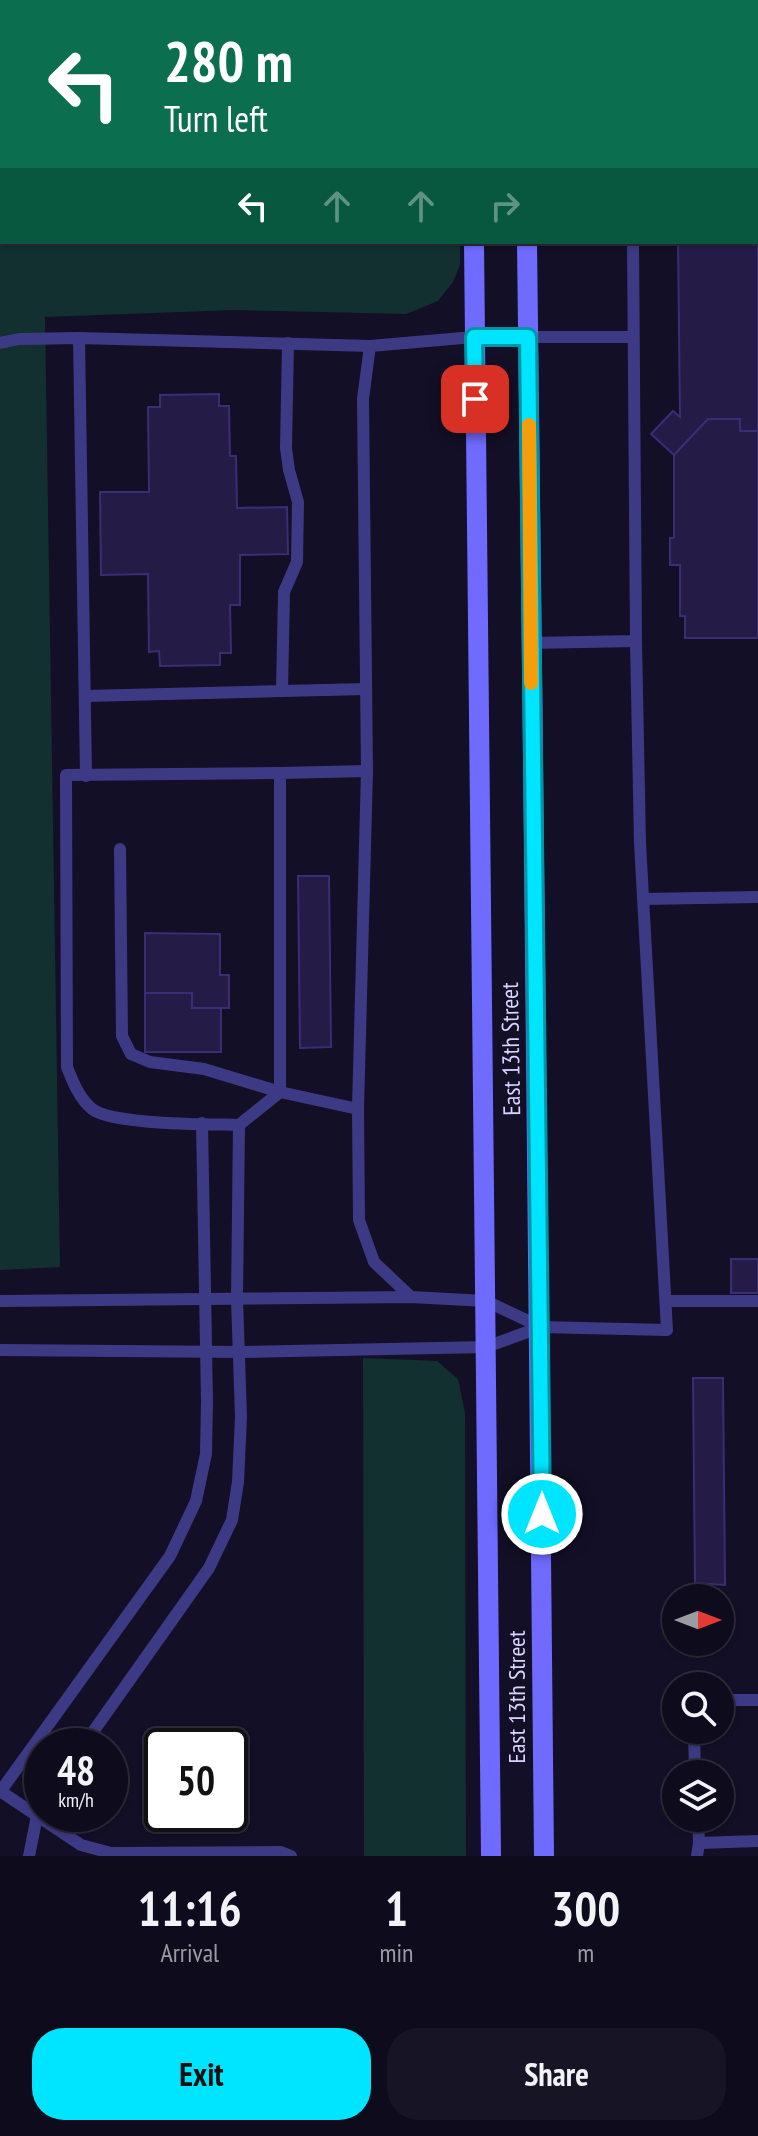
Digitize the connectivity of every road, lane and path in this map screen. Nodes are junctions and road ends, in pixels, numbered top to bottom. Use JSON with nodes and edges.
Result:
{"nodes":[{"id":1,"x":474,"y":244,"type":"edge"},
{"id":2,"x":527,"y":244,"type":"edge"},
{"id":3,"x":633,"y":244,"type":"edge"},
{"id":4,"x":474,"y":337,"type":"junction"},
{"id":5,"x":528,"y":337,"type":"junction"},
{"id":6,"x":633,"y":337,"type":"junction"},
{"id":7,"x":79,"y":338,"type":"junction"},
{"id":8,"x":0,"y":343,"type":"edge"},
{"id":9,"x":288,"y":343,"type":"junction"},
{"id":10,"x":370,"y":346,"type":"junction"},
{"id":11,"x":636,"y":641,"type":"junction"},
{"id":12,"x":530,"y":643,"type":"junction"},
{"id":13,"x":366,"y":689,"type":"junction"},
{"id":14,"x":282,"y":691,"type":"junction"},
{"id":15,"x":85,"y":696,"type":"junction"},
{"id":16,"x":367,"y":771,"type":"junction"},
{"id":17,"x":280,"y":773,"type":"junction"},
{"id":18,"x":86,"y":776,"type":"junction"},
{"id":19,"x":120,"y":849,"type":"dead end"},
{"id":20,"x":758,"y":897,"type":"edge"},
{"id":21,"x":643,"y":899,"type":"junction"},
{"id":22,"x":280,"y":1092,"type":"junction"},
{"id":23,"x":358,"y":1109,"type":"junction"},
{"id":24,"x":202,"y":1123,"type":"junction"},
{"id":25,"x":239,"y":1125,"type":"junction"},
{"id":26,"x":411,"y":1297,"type":"junction"},
{"id":27,"x":205,"y":1299,"type":"junction"},
{"id":28,"x":237,"y":1299,"type":"junction"},
{"id":29,"x":0,"y":1301,"type":"edge"},
{"id":30,"x":486,"y":1301,"type":"junction"},
{"id":31,"x":666,"y":1301,"type":"junction"},
{"id":32,"x":758,"y":1301,"type":"edge"},
{"id":33,"x":541,"y":1327,"type":"junction"},
{"id":34,"x":486,"y":1347,"type":"junction"},
{"id":35,"x":0,"y":1350,"type":"edge"},
{"id":36,"x":206,"y":1351,"type":"junction"},
{"id":37,"x":239,"y":1352,"type":"junction"},
{"id":38,"x":734,"y":1700,"type":"edge"},
{"id":39,"x":758,"y":1700,"type":"edge"},
{"id":40,"x":96,"y":1728,"type":"edge"},
{"id":41,"x":0,"y":1791,"type":"edge"},
{"id":42,"x":24,"y":1804,"type":"edge"},
{"id":43,"x":35,"y":1832,"type":"edge"},
{"id":44,"x":65,"y":1832,"type":"edge"},
{"id":45,"x":758,"y":1841,"type":"edge"},
{"id":46,"x":698,"y":1849,"type":"edge"},
{"id":47,"x":29,"y":1856,"type":"edge"},
{"id":48,"x":291,"y":1856,"type":"edge"},
{"id":49,"x":491,"y":1856,"type":"edge"},
{"id":50,"x":544,"y":1856,"type":"edge"}],
"edges":[{"from":1,"to":4,"type":"main road","name":"East 13th Street"},
{"from":2,"to":5,"type":"main road","name":"East 13th Street"},
{"from":3,"to":6,"type":"lane"},
{"from":4,"to":5,"type":"lane"},
{"from":4,"to":10,"type":"lane"},
{"from":4,"to":30,"type":"main road","name":"East 13th Street"},
{"from":5,"to":6,"type":"lane"},
{"from":5,"to":12,"type":"main road","name":"East 13th Street"},
{"from":6,"to":11,"type":"lane"},
{"from":7,"to":8,"type":"lane"},
{"from":7,"to":9,"type":"lane"},
{"from":7,"to":15,"type":"lane"},
{"from":9,"to":10,"type":"lane"},
{"from":9,"to":14,"type":"lane"},
{"from":10,"to":13,"type":"lane"},
{"from":11,"to":12,"type":"lane"},
{"from":11,"to":21,"type":"lane"},
{"from":12,"to":33,"type":"main road","name":"East 13th Street"},
{"from":13,"to":14,"type":"lane"},
{"from":13,"to":16,"type":"lane"},
{"from":14,"to":15,"type":"lane"},
{"from":15,"to":18,"type":"lane"},
{"from":16,"to":17,"type":"lane"},
{"from":16,"to":23,"type":"lane"},
{"from":17,"to":18,"type":"lane"},
{"from":17,"to":22,"type":"lane"},
{"from":18,"to":24,"type":"lane"},
{"from":19,"to":22,"type":"lane"},
{"from":20,"to":21,"type":"lane"},
{"from":21,"to":31,"type":"lane"},
{"from":22,"to":23,"type":"lane"},
{"from":22,"to":25,"type":"lane"},
{"from":23,"to":26,"type":"lane"},
{"from":24,"to":25,"type":"lane"},
{"from":24,"to":27,"type":"lane"},
{"from":25,"to":28,"type":"lane"},
{"from":26,"to":28,"type":"lane"},
{"from":26,"to":30,"type":"lane"},
{"from":27,"to":28,"type":"lane"},
{"from":27,"to":29,"type":"lane"},
{"from":27,"to":36,"type":"lane"},
{"from":28,"to":37,"type":"lane"},
{"from":30,"to":33,"type":"lane"},
{"from":30,"to":34,"type":"main road","name":"East 13th Street"},
{"from":31,"to":32,"type":"lane"},
{"from":31,"to":33,"type":"lane"},
{"from":33,"to":34,"type":"lane"},
{"from":33,"to":50,"type":"main road","name":"East 13th Street"},
{"from":34,"to":37,"type":"lane"},
{"from":34,"to":49,"type":"main road","name":"East 13th Street"},
{"from":35,"to":36,"type":"lane"},
{"from":36,"to":37,"type":"lane"},
{"from":36,"to":41,"type":"lane"},
{"from":37,"to":40,"type":"lane"},
{"from":38,"to":39,"type":"lane"},
{"from":41,"to":42,"type":"lane"},
{"from":43,"to":47,"type":"lane"},
{"from":44,"to":48,"type":"lane"},
{"from":45,"to":46,"type":"lane"}]}
